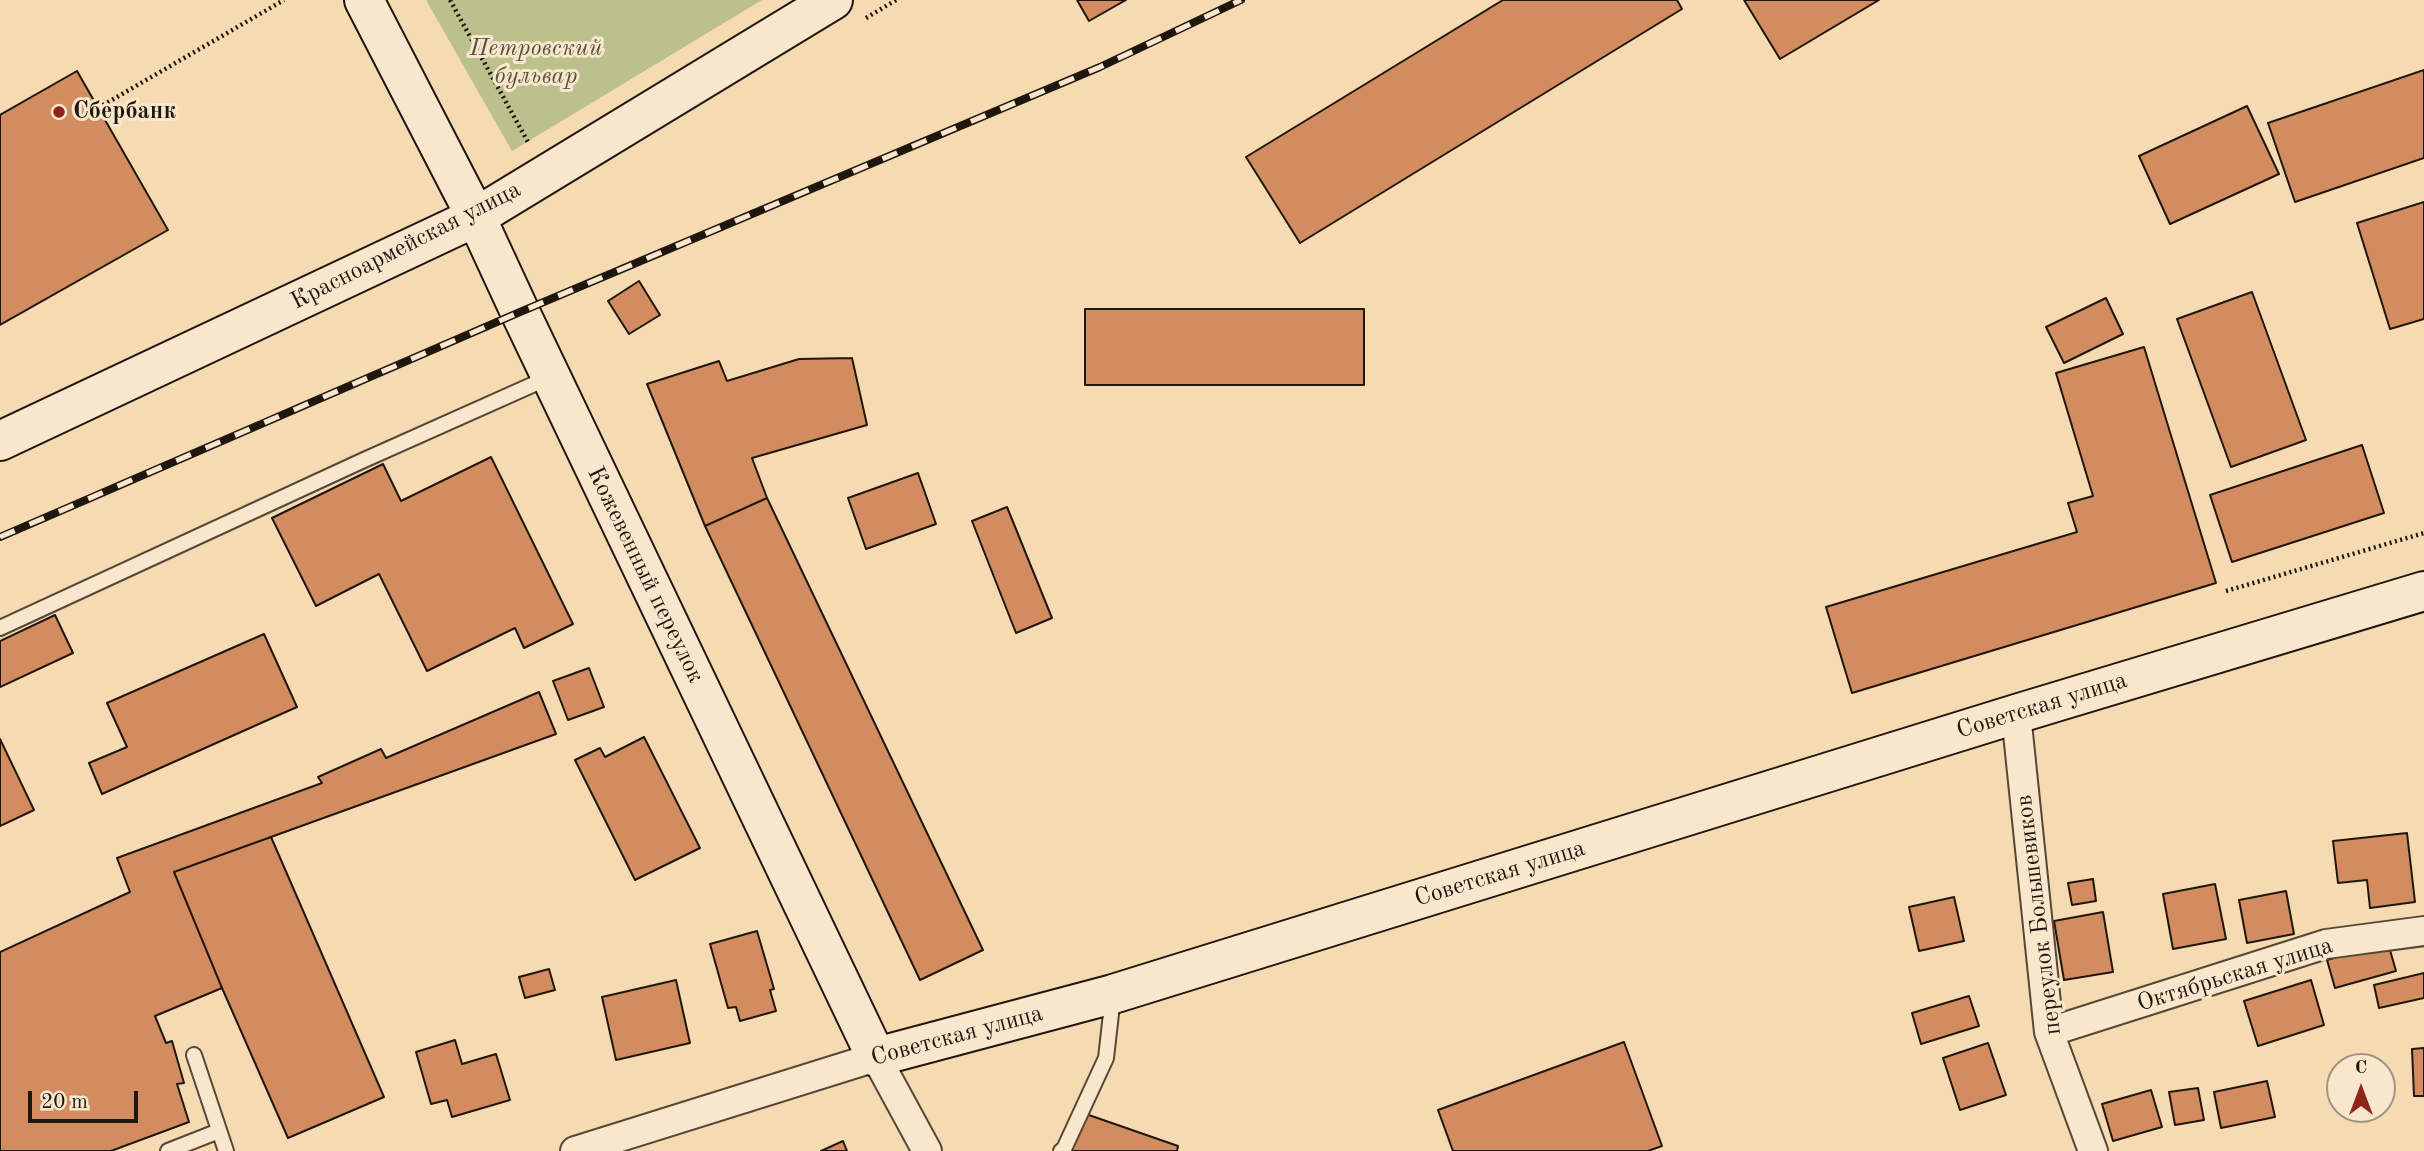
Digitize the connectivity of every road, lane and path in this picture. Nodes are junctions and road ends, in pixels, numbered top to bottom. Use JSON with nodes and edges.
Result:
{"nodes":[{"id":1,"x":284,"y":0,"type":"edge"},
{"id":2,"x":364,"y":0,"type":"edge"},
{"id":3,"x":833,"y":0,"type":"edge"},
{"id":4,"x":98,"y":108,"type":"dead end"},
{"id":5,"x":477,"y":217,"type":"junction"},
{"id":6,"x":550,"y":377,"type":"junction"},
{"id":7,"x":0,"y":441,"type":"edge"},
{"id":8,"x":2424,"y":533,"type":"edge"},
{"id":9,"x":2226,"y":591,"type":"dead end"},
{"id":10,"x":2424,"y":591,"type":"edge"},
{"id":11,"x":0,"y":628,"type":"edge"},
{"id":12,"x":2016,"y":714,"type":"junction"},
{"id":13,"x":2424,"y":931,"type":"edge"},
{"id":14,"x":1113,"y":994,"type":"junction"},
{"id":15,"x":2049,"y":1032,"type":"junction"},
{"id":16,"x":194,"y":1055,"type":"dead end"},
{"id":17,"x":876,"y":1057,"type":"junction"},
{"id":18,"x":219,"y":1131,"type":"junction"},
{"id":19,"x":168,"y":1151,"type":"edge"},
{"id":20,"x":226,"y":1151,"type":"edge"},
{"id":21,"x":575,"y":1151,"type":"edge"},
{"id":22,"x":927,"y":1151,"type":"edge"},
{"id":23,"x":1060,"y":1151,"type":"edge"},
{"id":24,"x":2093,"y":1151,"type":"edge"}],
"edges":[{"from":1,"to":4,"type":"path"},
{"from":2,"to":5,"type":"street","name":"Кожевенный переулок"},
{"from":3,"to":5,"type":"street","name":"Красноармейская улица"},
{"from":5,"to":6,"type":"street","name":"Кожевенный переулок"},
{"from":5,"to":7,"type":"street","name":"Красноармейская улица"},
{"from":6,"to":11,"type":"lane"},
{"from":6,"to":17,"type":"street","name":"Кожевенный переулок"},
{"from":8,"to":9,"type":"path"},
{"from":10,"to":12,"type":"street","name":"Советская улица"},
{"from":12,"to":14,"type":"street","name":"Советская улица"},
{"from":12,"to":15,"type":"street","name":"переулок Большевиков"},
{"from":13,"to":15,"type":"street","name":"Октябрьская улица"},
{"from":14,"to":17,"type":"street","name":"Советская улица"},
{"from":14,"to":23,"type":"lane"},
{"from":15,"to":24,"type":"street","name":"переулок Большевиков"},
{"from":16,"to":18,"type":"lane"},
{"from":17,"to":21,"type":"street","name":"Советская улица"},
{"from":17,"to":22,"type":"street","name":"Кожевенный переулок"},
{"from":18,"to":19,"type":"lane"},
{"from":18,"to":20,"type":"lane"}]}
